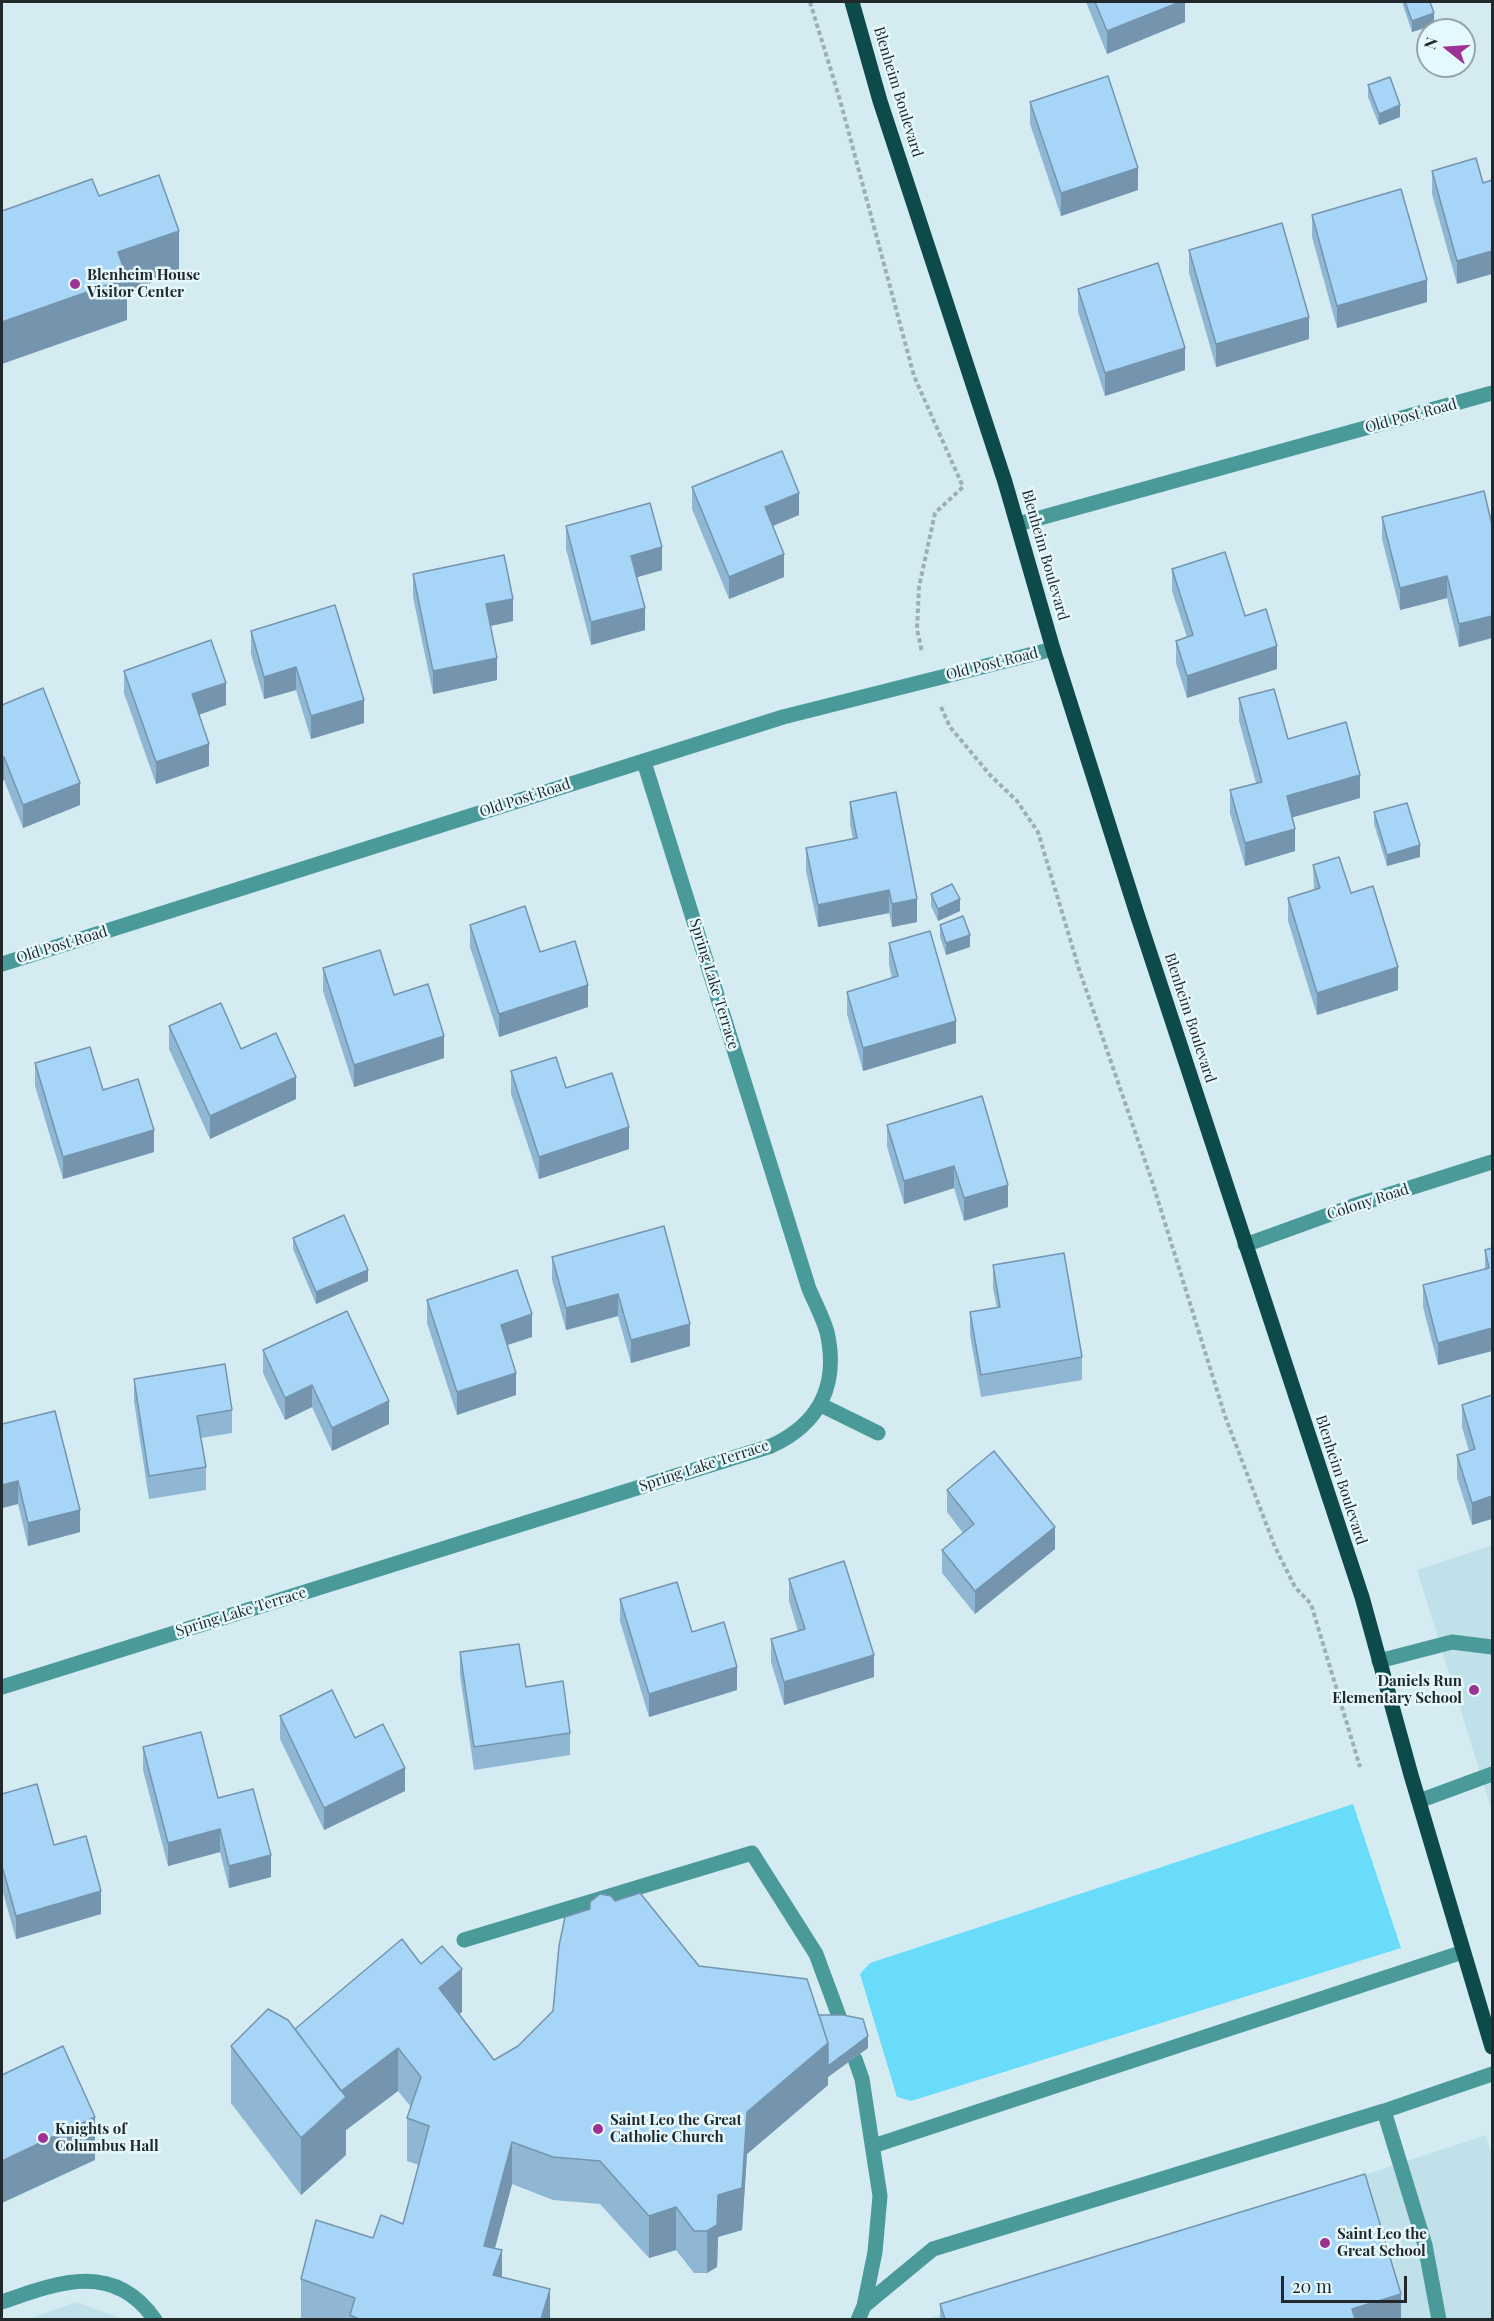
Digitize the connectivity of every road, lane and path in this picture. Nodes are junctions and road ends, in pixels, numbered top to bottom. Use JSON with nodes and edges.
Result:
{"nodes":[{"id":1,"x":810,"y":2,"type":"edge"},
{"id":2,"x":852,"y":2,"type":"edge"},
{"id":3,"x":1492,"y":393,"type":"edge"},
{"id":4,"x":1018,"y":524,"type":"junction"},
{"id":5,"x":1053,"y":649,"type":"junction"},
{"id":6,"x":929,"y":680,"type":"junction"},
{"id":7,"x":644,"y":762,"type":"junction"},
{"id":8,"x":2,"y":964,"type":"edge"},
{"id":9,"x":1492,"y":1162,"type":"edge"},
{"id":10,"x":1245,"y":1245,"type":"junction"},
{"id":11,"x":821,"y":1405,"type":"junction"},
{"id":12,"x":878,"y":1433,"type":"dead end"},
{"id":13,"x":1492,"y":1647,"type":"edge"},
{"id":14,"x":1379,"y":1662,"type":"junction"},
{"id":15,"x":2,"y":1687,"type":"edge"},
{"id":16,"x":1360,"y":1767,"type":"dead end"},
{"id":17,"x":1492,"y":1774,"type":"edge"},
{"id":18,"x":1419,"y":1801,"type":"junction"},
{"id":19,"x":464,"y":1940,"type":"dead end"},
{"id":20,"x":1463,"y":1952,"type":"junction"},
{"id":21,"x":843,"y":2027,"type":"edge"},
{"id":22,"x":1492,"y":2047,"type":"edge"},
{"id":23,"x":855,"y":2059,"type":"edge"},
{"id":24,"x":1492,"y":2074,"type":"edge"},
{"id":25,"x":1384,"y":2111,"type":"junction"},
{"id":26,"x":873,"y":2146,"type":"junction"},
{"id":27,"x":2,"y":2302,"type":"edge"},
{"id":28,"x":864,"y":2315,"type":"edge"},
{"id":29,"x":155,"y":2319,"type":"edge"},
{"id":30,"x":1439,"y":2319,"type":"edge"}],
"edges":[{"from":1,"to":6,"type":"path"},
{"from":2,"to":4,"type":"main road","name":"Blenheim Boulevard"},
{"from":3,"to":4,"type":"street","name":"Old Post Road"},
{"from":4,"to":5,"type":"main road","name":"Blenheim Boulevard"},
{"from":5,"to":6,"type":"street","name":"Old Post Road"},
{"from":5,"to":10,"type":"main road","name":"Blenheim Boulevard"},
{"from":6,"to":7,"type":"street","name":"Old Post Road"},
{"from":6,"to":16,"type":"path"},
{"from":7,"to":8,"type":"street","name":"Old Post Road"},
{"from":7,"to":11,"type":"street","name":"Spring Lake Terrace"},
{"from":9,"to":10,"type":"street","name":"Colony Road"},
{"from":10,"to":14,"type":"main road","name":"Blenheim Boulevard"},
{"from":11,"to":12,"type":"street"},
{"from":11,"to":15,"type":"street","name":"Spring Lake Terrace"},
{"from":13,"to":14,"type":"street"},
{"from":14,"to":18,"type":"main road","name":"Blenheim Boulevard"},
{"from":17,"to":18,"type":"street"},
{"from":18,"to":20,"type":"main road","name":"Blenheim Boulevard"},
{"from":19,"to":21,"type":"street"},
{"from":20,"to":22,"type":"main road","name":"Blenheim Boulevard"},
{"from":20,"to":26,"type":"street"},
{"from":23,"to":26,"type":"street"},
{"from":24,"to":25,"type":"street"},
{"from":25,"to":28,"type":"street"},
{"from":25,"to":30,"type":"street"},
{"from":26,"to":28,"type":"street"},
{"from":27,"to":29,"type":"street"}]}
